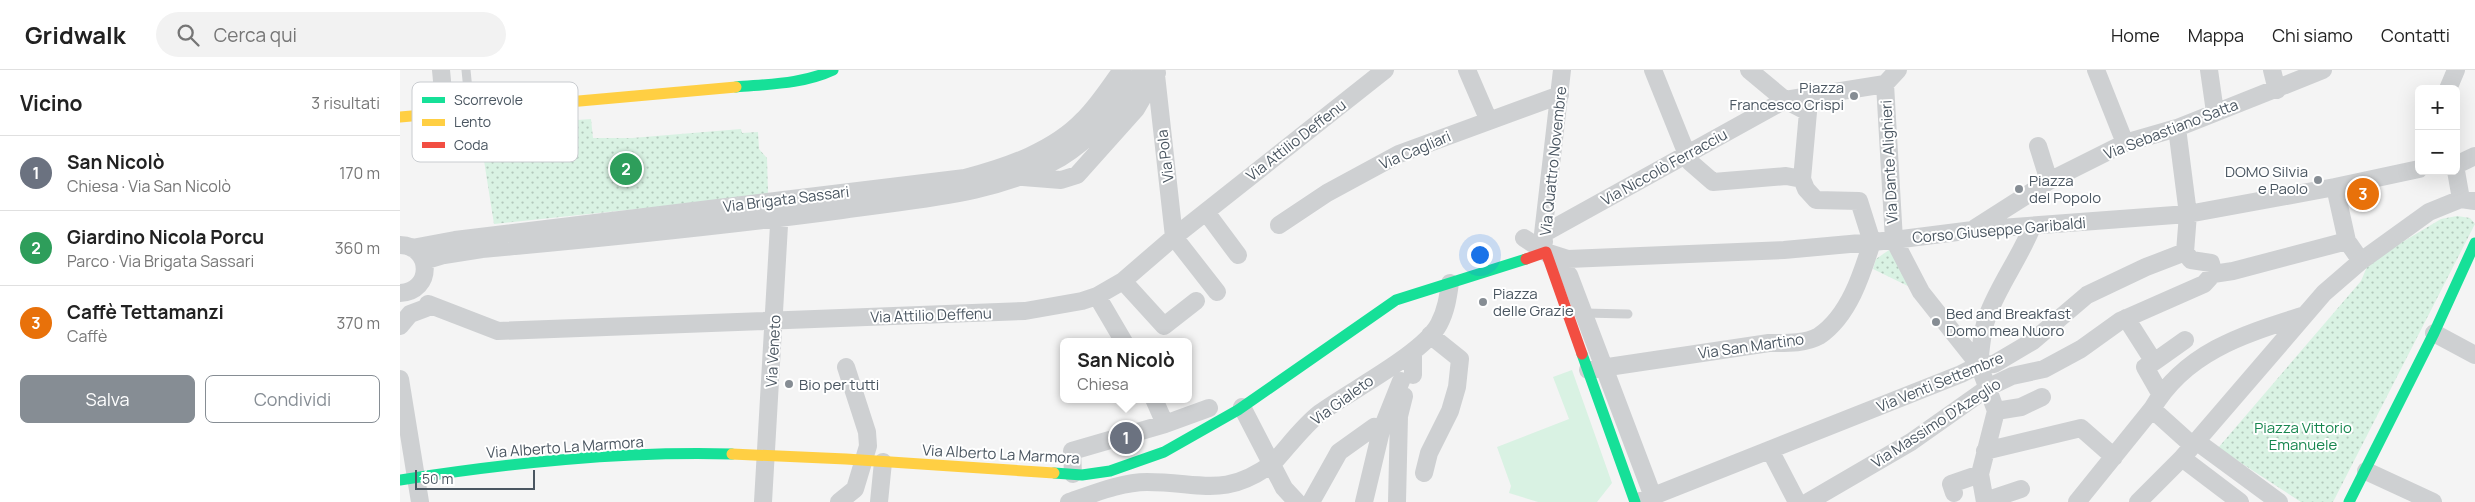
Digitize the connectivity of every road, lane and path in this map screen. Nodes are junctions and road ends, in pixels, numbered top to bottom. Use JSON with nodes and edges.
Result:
{"nodes":[{"id":1,"x":833,"y":70,"type":"edge"},
{"id":2,"x":1122,"y":70,"type":"edge"},
{"id":3,"x":1385,"y":70,"type":"edge"},
{"id":4,"x":1467,"y":70,"type":"edge"},
{"id":5,"x":1562,"y":70,"type":"edge"},
{"id":6,"x":1654,"y":70,"type":"edge"},
{"id":7,"x":1749,"y":70,"type":"edge"},
{"id":8,"x":1898,"y":70,"type":"edge"},
{"id":9,"x":2096,"y":70,"type":"edge"},
{"id":10,"x":2209,"y":70,"type":"edge"},
{"id":11,"x":2272,"y":70,"type":"edge"},
{"id":12,"x":2323,"y":70,"type":"edge"},
{"id":13,"x":2456,"y":70,"type":"edge"},
{"id":14,"x":1152,"y":72,"type":"edge"},
{"id":15,"x":1884,"y":84,"type":"junction"},
{"id":16,"x":2450,"y":85,"type":"edge"},
{"id":17,"x":2277,"y":90,"type":"junction"},
{"id":18,"x":1560,"y":95,"type":"junction"},
{"id":19,"x":1785,"y":100,"type":"junction"},
{"id":20,"x":578,"y":101,"type":"edge"},
{"id":21,"x":2215,"y":112,"type":"junction"},
{"id":22,"x":1488,"y":121,"type":"junction"},
{"id":23,"x":2177,"y":128,"type":"junction"},
{"id":24,"x":2125,"y":143,"type":"junction"},
{"id":25,"x":2038,"y":146,"type":"dead end"},
{"id":26,"x":1687,"y":155,"type":"junction"},
{"id":27,"x":2475,"y":156,"type":"edge"},
{"id":28,"x":2460,"y":163,"type":"edge"},
{"id":29,"x":2415,"y":170,"type":"edge"},
{"id":30,"x":2458,"y":175,"type":"edge"},
{"id":31,"x":1022,"y":176,"type":"junction"},
{"id":32,"x":1802,"y":179,"type":"junction"},
{"id":33,"x":2049,"y":180,"type":"junction"},
{"id":34,"x":2335,"y":188,"type":"junction"},
{"id":35,"x":780,"y":199,"type":"junction"},
{"id":36,"x":2471,"y":200,"type":"edge"},
{"id":37,"x":1206,"y":212,"type":"junction"},
{"id":38,"x":2188,"y":214,"type":"junction"},
{"id":39,"x":780,"y":218,"type":"junction"},
{"id":40,"x":1279,"y":225,"type":"dead end"},
{"id":41,"x":2032,"y":227,"type":"junction"},
{"id":42,"x":1972,"y":230,"type":"junction"},
{"id":43,"x":1543,"y":234,"type":"junction"},
{"id":44,"x":1174,"y":237,"type":"junction"},
{"id":45,"x":1524,"y":238,"type":"dead end"},
{"id":46,"x":1894,"y":240,"type":"junction"},
{"id":47,"x":2347,"y":241,"type":"junction"},
{"id":48,"x":1872,"y":242,"type":"junction"},
{"id":49,"x":2475,"y":243,"type":"edge"},
{"id":50,"x":406,"y":246,"type":"edge"},
{"id":51,"x":1546,"y":252,"type":"junction"},
{"id":52,"x":2185,"y":252,"type":"junction"},
{"id":53,"x":1238,"y":254,"type":"dead end"},
{"id":54,"x":2361,"y":261,"type":"junction"},
{"id":55,"x":424,"y":262,"type":"junction"},
{"id":56,"x":2213,"y":274,"type":"junction"},
{"id":57,"x":423,"y":280,"type":"junction"},
{"id":58,"x":1123,"y":281,"type":"junction"},
{"id":59,"x":1450,"y":283,"type":"junction"},
{"id":60,"x":1217,"y":292,"type":"dead end"},
{"id":61,"x":400,"y":293,"type":"edge"},
{"id":62,"x":1098,"y":296,"type":"junction"},
{"id":63,"x":1196,"y":301,"type":"dead end"},
{"id":64,"x":428,"y":304,"type":"junction"},
{"id":65,"x":1584,"y":313,"type":"junction"},
{"id":66,"x":1628,"y":314,"type":"dead end"},
{"id":67,"x":2306,"y":315,"type":"junction"},
{"id":68,"x":2126,"y":318,"type":"junction"},
{"id":69,"x":774,"y":320,"type":"junction"},
{"id":70,"x":400,"y":326,"type":"edge"},
{"id":71,"x":2434,"y":333,"type":"junction"},
{"id":72,"x":1430,"y":335,"type":"junction"},
{"id":73,"x":1122,"y":338,"type":"edge"},
{"id":74,"x":2185,"y":340,"type":"dead end"},
{"id":75,"x":1413,"y":352,"type":"junction"},
{"id":76,"x":2475,"y":355,"type":"edge"},
{"id":77,"x":2154,"y":362,"type":"junction"},
{"id":78,"x":1980,"y":365,"type":"junction"},
{"id":79,"x":846,"y":367,"type":"dead end"},
{"id":80,"x":1596,"y":369,"type":"junction"},
{"id":81,"x":1407,"y":378,"type":"junction"},
{"id":82,"x":400,"y":379,"type":"edge"},
{"id":83,"x":1989,"y":387,"type":"junction"},
{"id":84,"x":2042,"y":397,"type":"dead end"},
{"id":85,"x":2157,"y":402,"type":"junction"},
{"id":86,"x":1155,"y":403,"type":"edge"},
{"id":87,"x":1242,"y":407,"type":"junction"},
{"id":88,"x":1209,"y":408,"type":"dead end"},
{"id":89,"x":1996,"y":411,"type":"junction"},
{"id":90,"x":1165,"y":424,"type":"junction"},
{"id":91,"x":1380,"y":430,"type":"junction"},
{"id":92,"x":2190,"y":448,"type":"junction"},
{"id":93,"x":1770,"y":450,"type":"junction"},
{"id":94,"x":1985,"y":451,"type":"junction"},
{"id":95,"x":767,"y":455,"type":"junction"},
{"id":96,"x":2114,"y":457,"type":"junction"},
{"id":97,"x":863,"y":461,"type":"junction"},
{"id":98,"x":883,"y":462,"type":"junction"},
{"id":99,"x":1273,"y":463,"type":"junction"},
{"id":100,"x":1136,"y":464,"type":"junction"},
{"id":101,"x":2366,"y":471,"type":"junction"},
{"id":102,"x":1424,"y":473,"type":"dead end"},
{"id":103,"x":1073,"y":474,"type":"junction"},
{"id":104,"x":1980,"y":474,"type":"junction"},
{"id":105,"x":408,"y":478,"type":"edge"},
{"id":106,"x":1146,"y":482,"type":"junction"},
{"id":107,"x":2021,"y":489,"type":"dead end"},
{"id":108,"x":1954,"y":493,"type":"dead end"},
{"id":109,"x":1645,"y":501,"type":"edge"},
{"id":110,"x":1985,"y":501,"type":"edge"},
{"id":111,"x":420,"y":502,"type":"edge"},
{"id":112,"x":763,"y":502,"type":"edge"},
{"id":113,"x":839,"y":502,"type":"edge"},
{"id":114,"x":879,"y":502,"type":"edge"},
{"id":115,"x":1069,"y":502,"type":"edge"},
{"id":116,"x":1297,"y":502,"type":"edge"},
{"id":117,"x":1311,"y":502,"type":"edge"},
{"id":118,"x":1364,"y":502,"type":"edge"},
{"id":119,"x":1397,"y":502,"type":"edge"},
{"id":120,"x":1796,"y":502,"type":"edge"},
{"id":121,"x":1808,"y":502,"type":"edge"},
{"id":122,"x":2077,"y":502,"type":"edge"},
{"id":123,"x":2138,"y":502,"type":"edge"},
{"id":124,"x":2240,"y":502,"type":"edge"},
{"id":125,"x":2279,"y":502,"type":"edge"},
{"id":126,"x":2348,"y":502,"type":"edge"},
{"id":127,"x":2433,"y":502,"type":"edge"}],
"edges":[{"from":1,"to":20,"type":"street"},
{"from":2,"to":35,"type":"street","name":"Via Brigata Sassari"},
{"from":3,"to":37,"type":"street","name":"Via Attilio Deffenu"},
{"from":4,"to":22,"type":"street"},
{"from":5,"to":18,"type":"street","name":"Via Quattro Novembre"},
{"from":6,"to":26,"type":"street"},
{"from":7,"to":19,"type":"street"},
{"from":8,"to":15,"type":"street"},
{"from":9,"to":24,"type":"street"},
{"from":10,"to":21,"type":"street"},
{"from":11,"to":17,"type":"street"},
{"from":12,"to":17,"type":"street","name":"Via Sebastiano Satta"},
{"from":13,"to":16,"type":"street"},
{"from":14,"to":31,"type":"street","name":"Via Brigata Sassari"},
{"from":14,"to":31,"type":"street","name":"Via Brigata Sassari"},
{"from":14,"to":44,"type":"street","name":"Via Pola"},
{"from":15,"to":19,"type":"street"},
{"from":15,"to":46,"type":"street","name":"Via Dante Alighieri"},
{"from":17,"to":21,"type":"street","name":"Via Sebastiano Satta"},
{"from":18,"to":22,"type":"street","name":"Via Cagliari"},
{"from":18,"to":43,"type":"street","name":"Via Quattro Novembre"},
{"from":19,"to":26,"type":"street","name":"Via Niccolò Ferracciu"},
{"from":19,"to":32,"type":"street"},
{"from":21,"to":23,"type":"street","name":"Via Sebastiano Satta"},
{"from":22,"to":40,"type":"street","name":"Via Cagliari"},
{"from":23,"to":24,"type":"street","name":"Via Sebastiano Satta"},
{"from":23,"to":38,"type":"street"},
{"from":24,"to":33,"type":"street","name":"Via Sebastiano Satta"},
{"from":25,"to":33,"type":"street"},
{"from":26,"to":32,"type":"street"},
{"from":26,"to":43,"type":"street","name":"Via Niccolò Ferracciu"},
{"from":27,"to":28,"type":"street"},
{"from":29,"to":34,"type":"street","name":"Corso Giuseppe Garibaldi"},
{"from":30,"to":36,"type":"street"},
{"from":31,"to":39,"type":"street","name":"Via Brigata Sassari"},
{"from":32,"to":48,"type":"street"},
{"from":33,"to":42,"type":"street","name":"Via Sebastiano Satta"},
{"from":34,"to":38,"type":"street","name":"Corso Giuseppe Garibaldi"},
{"from":34,"to":47,"type":"street"},
{"from":35,"to":39,"type":"street","name":"Via Veneto"},
{"from":35,"to":50,"type":"street","name":"Via Brigata Sassari"},
{"from":36,"to":54,"type":"street"},
{"from":37,"to":44,"type":"street","name":"Via Attilio Deffenu"},
{"from":37,"to":53,"type":"street"},
{"from":38,"to":41,"type":"street","name":"Corso Giuseppe Garibaldi"},
{"from":38,"to":52,"type":"street"},
{"from":39,"to":55,"type":"street","name":"Via Brigata Sassari"},
{"from":39,"to":69,"type":"street","name":"Via Veneto"},
{"from":41,"to":42,"type":"street","name":"Corso Giuseppe Garibaldi"},
{"from":41,"to":78,"type":"street"},
{"from":42,"to":46,"type":"street","name":"Corso Giuseppe Garibaldi"},
{"from":43,"to":51,"type":"street","name":"Via Quattro Novembre"},
{"from":44,"to":58,"type":"street","name":"Via Attilio Deffenu"},
{"from":44,"to":60,"type":"street"},
{"from":45,"to":51,"type":"street"},
{"from":46,"to":48,"type":"street","name":"Corso Giuseppe Garibaldi"},
{"from":46,"to":78,"type":"street"},
{"from":47,"to":54,"type":"street"},
{"from":47,"to":56,"type":"street","name":"Via Massimo D'Azeglio"},
{"from":48,"to":51,"type":"street","name":"Corso Giuseppe Garibaldi"},
{"from":48,"to":80,"type":"street","name":"Via San Martino"},
{"from":49,"to":71,"type":"street"},
{"from":50,"to":55,"type":"street"},
{"from":51,"to":59,"type":"street","name":"Via Alberto La Marmora"},
{"from":51,"to":65,"type":"street"},
{"from":51,"to":80,"type":"street"},
{"from":52,"to":56,"type":"street"},
{"from":52,"to":78,"type":"street","name":"Via Venti Settembre"},
{"from":54,"to":67,"type":"street"},
{"from":55,"to":57,"type":"street"},
{"from":56,"to":68,"type":"street","name":"Via Massimo D'Azeglio"},
{"from":57,"to":61,"type":"street"},
{"from":57,"to":64,"type":"street"},
{"from":58,"to":62,"type":"street","name":"Via Attilio Deffenu"},
{"from":58,"to":63,"type":"street"},
{"from":59,"to":72,"type":"street","name":"Via Gialeto"},
{"from":59,"to":87,"type":"street","name":"Via Alberto La Marmora"},
{"from":62,"to":69,"type":"street","name":"Via Attilio Deffenu"},
{"from":62,"to":73,"type":"street"},
{"from":64,"to":69,"type":"street","name":"Via Attilio Deffenu"},
{"from":64,"to":70,"type":"street"},
{"from":65,"to":66,"type":"lane"},
{"from":65,"to":80,"type":"street"},
{"from":67,"to":85,"type":"street"},
{"from":67,"to":92,"type":"street"},
{"from":68,"to":77,"type":"street"},
{"from":68,"to":83,"type":"street","name":"Via Massimo D'Azeglio"},
{"from":69,"to":95,"type":"street","name":"Via Veneto"},
{"from":71,"to":76,"type":"street"},
{"from":71,"to":101,"type":"street"},
{"from":72,"to":75,"type":"street","name":"Via Gialeto"},
{"from":72,"to":102,"type":"street"},
{"from":74,"to":77,"type":"street"},
{"from":75,"to":81,"type":"street"},
{"from":75,"to":99,"type":"street","name":"Via Gialeto"},
{"from":77,"to":85,"type":"street"},
{"from":78,"to":83,"type":"street"},
{"from":78,"to":93,"type":"street","name":"Via Venti Settembre"},
{"from":79,"to":97,"type":"street"},
{"from":80,"to":109,"type":"street"},
{"from":81,"to":91,"type":"street"},
{"from":81,"to":119,"type":"street"},
{"from":82,"to":105,"type":"street"},
{"from":83,"to":89,"type":"street"},
{"from":83,"to":121,"type":"street","name":"Via Massimo D'Azeglio"},
{"from":84,"to":89,"type":"street"},
{"from":85,"to":92,"type":"street"},
{"from":85,"to":96,"type":"street"},
{"from":86,"to":90,"type":"street"},
{"from":87,"to":99,"type":"street"},
{"from":87,"to":100,"type":"street","name":"Via Alberto La Marmora"},
{"from":88,"to":90,"type":"street"},
{"from":89,"to":94,"type":"street"},
{"from":90,"to":103,"type":"street"},
{"from":91,"to":117,"type":"street"},
{"from":91,"to":118,"type":"street"},
{"from":92,"to":123,"type":"street"},
{"from":92,"to":124,"type":"street"},
{"from":92,"to":125,"type":"street"},
{"from":93,"to":109,"type":"street","name":"Via Venti Settembre"},
{"from":93,"to":120,"type":"street"},
{"from":94,"to":96,"type":"street"},
{"from":94,"to":104,"type":"street"},
{"from":95,"to":97,"type":"street","name":"Via Alberto La Marmora"},
{"from":95,"to":105,"type":"street","name":"Via Alberto La Marmora"},
{"from":95,"to":112,"type":"street","name":"Via Veneto"},
{"from":96,"to":122,"type":"street"},
{"from":97,"to":98,"type":"street","name":"Via Alberto La Marmora"},
{"from":97,"to":113,"type":"street"},
{"from":98,"to":103,"type":"street","name":"Via Alberto La Marmora"},
{"from":98,"to":114,"type":"street"},
{"from":99,"to":106,"type":"street","name":"Via Gialeto"},
{"from":99,"to":116,"type":"street"},
{"from":100,"to":103,"type":"street","name":"Via Alberto La Marmora"},
{"from":100,"to":106,"type":"street"},
{"from":101,"to":126,"type":"street"},
{"from":101,"to":127,"type":"street"},
{"from":104,"to":108,"type":"street"},
{"from":104,"to":110,"type":"street"},
{"from":105,"to":111,"type":"street"},
{"from":106,"to":115,"type":"street","name":"Via Gialeto"},
{"from":107,"to":110,"type":"street"}]}
